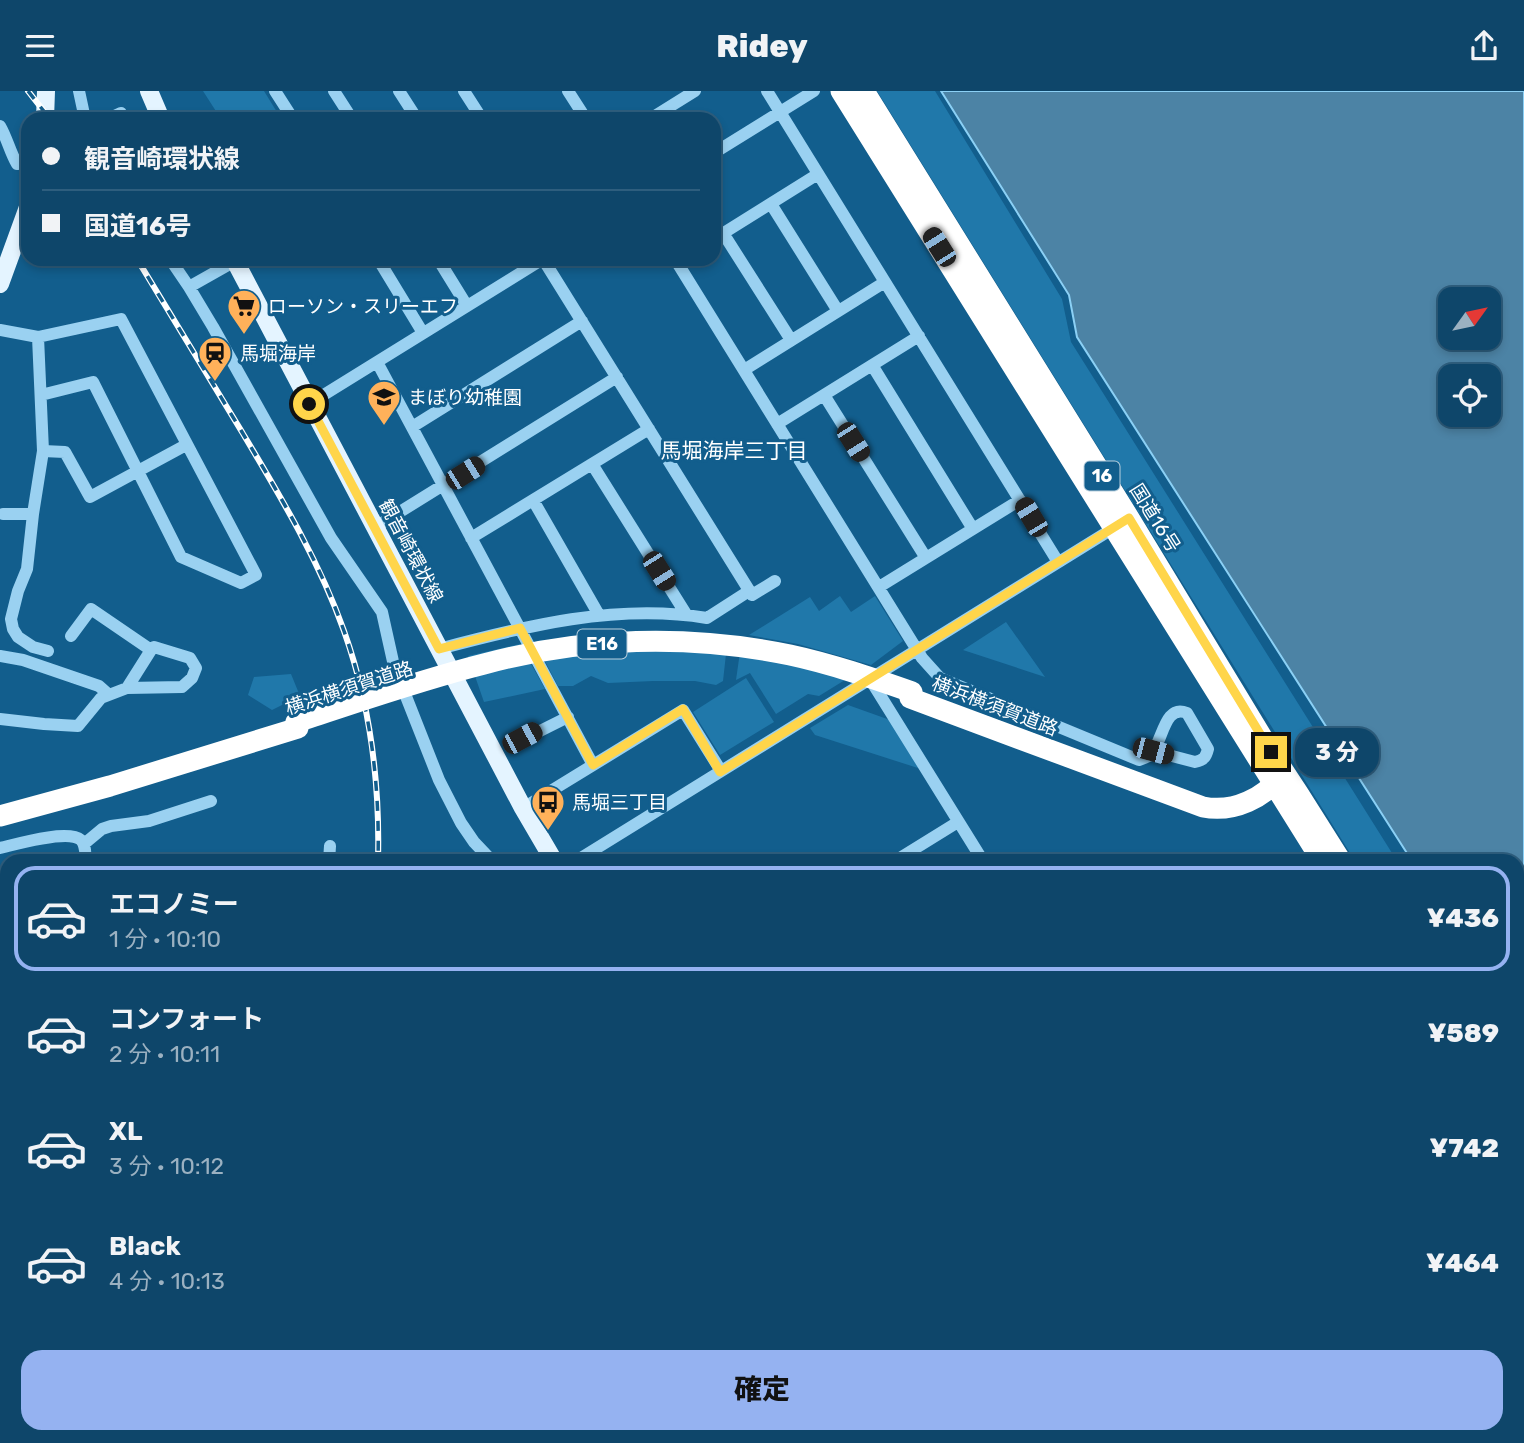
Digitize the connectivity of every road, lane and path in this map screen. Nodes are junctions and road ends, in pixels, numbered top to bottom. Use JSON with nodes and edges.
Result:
{"nodes":[{"id":1,"x":46,"y":91,"type":"edge"},
{"id":2,"x":79,"y":91,"type":"edge"},
{"id":3,"x":275,"y":91,"type":"edge"},
{"id":4,"x":334,"y":91,"type":"edge"},
{"id":5,"x":400,"y":91,"type":"edge"},
{"id":6,"x":464,"y":91,"type":"edge"},
{"id":7,"x":568,"y":91,"type":"edge"},
{"id":8,"x":695,"y":91,"type":"edge"},
{"id":9,"x":767,"y":91,"type":"edge"},
{"id":10,"x":814,"y":91,"type":"edge"},
{"id":11,"x":841,"y":91,"type":"edge"},
{"id":12,"x":864,"y":91,"type":"edge"},
{"id":13,"x":153,"y":93,"type":"edge"},
{"id":14,"x":45,"y":112,"type":"edge"},
{"id":15,"x":84,"y":112,"type":"edge"},
{"id":16,"x":159,"y":112,"type":"edge"},
{"id":17,"x":288,"y":112,"type":"edge"},
{"id":18,"x":348,"y":112,"type":"edge"},
{"id":19,"x":413,"y":112,"type":"edge"},
{"id":20,"x":478,"y":112,"type":"edge"},
{"id":21,"x":582,"y":112,"type":"edge"},
{"id":22,"x":661,"y":112,"type":"edge"},
{"id":23,"x":780,"y":112,"type":"junction"},
{"id":24,"x":0,"y":126,"type":"edge"},
{"id":25,"x":721,"y":149,"type":"edge"},
{"id":26,"x":21,"y":164,"type":"edge"},
{"id":27,"x":818,"y":174,"type":"junction"},
{"id":28,"x":771,"y":204,"type":"junction"},
{"id":29,"x":21,"y":226,"type":"edge"},
{"id":30,"x":721,"y":235,"type":"edge"},
{"id":31,"x":721,"y":239,"type":"edge"},
{"id":32,"x":175,"y":266,"type":"edge"},
{"id":33,"x":224,"y":266,"type":"edge"},
{"id":34,"x":237,"y":266,"type":"edge"},
{"id":35,"x":382,"y":266,"type":"edge"},
{"id":36,"x":442,"y":266,"type":"edge"},
{"id":37,"x":532,"y":266,"type":"edge"},
{"id":38,"x":547,"y":266,"type":"edge"},
{"id":39,"x":682,"y":266,"type":"edge"},
{"id":40,"x":885,"y":282,"type":"junction"},
{"id":41,"x":0,"y":284,"type":"edge"},
{"id":42,"x":189,"y":287,"type":"junction"},
{"id":43,"x":467,"y":306,"type":"junction"},
{"id":44,"x":838,"y":311,"type":"junction"},
{"id":45,"x":582,"y":321,"type":"junction"},
{"id":46,"x":0,"y":330,"type":"edge"},
{"id":47,"x":423,"y":333,"type":"junction"},
{"id":48,"x":919,"y":336,"type":"junction"},
{"id":49,"x":38,"y":337,"type":"junction"},
{"id":50,"x":790,"y":340,"type":"junction"},
{"id":51,"x":377,"y":362,"type":"junction"},
{"id":52,"x":872,"y":365,"type":"junction"},
{"id":53,"x":744,"y":370,"type":"junction"},
{"id":54,"x":617,"y":377,"type":"junction"},
{"id":55,"x":41,"y":395,"type":"junction"},
{"id":56,"x":824,"y":395,"type":"junction"},
{"id":57,"x":309,"y":404,"type":"junction"},
{"id":58,"x":778,"y":424,"type":"junction"},
{"id":59,"x":412,"y":427,"type":"junction"},
{"id":60,"x":649,"y":429,"type":"junction"},
{"id":61,"x":187,"y":445,"type":"junction"},
{"id":62,"x":43,"y":451,"type":"junction"},
{"id":63,"x":592,"y":464,"type":"junction"},
{"id":64,"x":137,"y":472,"type":"junction"},
{"id":65,"x":443,"y":486,"type":"junction"},
{"id":66,"x":533,"y":500,"type":"junction"},
{"id":67,"x":1020,"y":500,"type":"junction"},
{"id":68,"x":3,"y":514,"type":"dead end"},
{"id":69,"x":33,"y":514,"type":"junction"},
{"id":70,"x":1122,"y":523,"type":"junction"},
{"id":71,"x":374,"y":528,"type":"junction"},
{"id":72,"x":973,"y":529,"type":"junction"},
{"id":73,"x":471,"y":538,"type":"junction"},
{"id":74,"x":926,"y":558,"type":"junction"},
{"id":75,"x":1058,"y":562,"type":"junction"},
{"id":76,"x":775,"y":581,"type":"dead end"},
{"id":77,"x":879,"y":587,"type":"junction"},
{"id":78,"x":749,"y":591,"type":"junction"},
{"id":79,"x":686,"y":614,"type":"junction"},
{"id":80,"x":598,"y":615,"type":"junction"},
{"id":81,"x":520,"y":628,"type":"junction"},
{"id":82,"x":71,"y":636,"type":"dead end"},
{"id":83,"x":26,"y":643,"type":"junction"},
{"id":84,"x":439,"y":649,"type":"junction"},
{"id":85,"x":151,"y":650,"type":"junction"},
{"id":86,"x":917,"y":650,"type":"junction"},
{"id":87,"x":48,"y":651,"type":"dead end"},
{"id":88,"x":0,"y":656,"type":"edge"},
{"id":89,"x":23,"y":660,"type":"junction"},
{"id":90,"x":870,"y":679,"type":"junction"},
{"id":91,"x":127,"y":688,"type":"junction"},
{"id":92,"x":108,"y":694,"type":"junction"},
{"id":93,"x":568,"y":717,"type":"junction"},
{"id":94,"x":0,"y":719,"type":"edge"},
{"id":95,"x":297,"y":725,"type":"junction"},
{"id":96,"x":522,"y":738,"type":"dead end"},
{"id":97,"x":1153,"y":751,"type":"junction"},
{"id":98,"x":593,"y":765,"type":"junction"},
{"id":99,"x":720,"y":772,"type":"junction"},
{"id":100,"x":1276,"y":777,"type":"junction"},
{"id":101,"x":211,"y":801,"type":"dead end"},
{"id":102,"x":523,"y":808,"type":"junction"},
{"id":103,"x":0,"y":809,"type":"edge"},
{"id":104,"x":0,"y":816,"type":"edge"},
{"id":105,"x":958,"y":822,"type":"junction"},
{"id":106,"x":84,"y":844,"type":"junction"},
{"id":107,"x":330,"y":846,"type":"dead end"},
{"id":108,"x":0,"y":848,"type":"edge"},
{"id":109,"x":85,"y":854,"type":"edge"},
{"id":110,"x":329,"y":854,"type":"edge"},
{"id":111,"x":485,"y":854,"type":"edge"},
{"id":112,"x":550,"y":854,"type":"edge"},
{"id":113,"x":587,"y":854,"type":"edge"},
{"id":114,"x":906,"y":854,"type":"edge"},
{"id":115,"x":979,"y":854,"type":"edge"},
{"id":116,"x":1318,"y":854,"type":"edge"},
{"id":117,"x":1336,"y":854,"type":"edge"}],
"edges":[{"from":1,"to":14,"type":"main road"},
{"from":2,"to":15,"type":"street"},
{"from":3,"to":17,"type":"street"},
{"from":4,"to":18,"type":"street"},
{"from":5,"to":19,"type":"street"},
{"from":6,"to":20,"type":"street"},
{"from":7,"to":21,"type":"street"},
{"from":8,"to":22,"type":"street"},
{"from":9,"to":23,"type":"street"},
{"from":10,"to":23,"type":"street"},
{"from":11,"to":70,"type":"highway","name":"国道16号","number":"16"},
{"from":12,"to":70,"type":"highway","name":"国道16号","number":"16"},
{"from":13,"to":16,"type":"main road"},
{"from":23,"to":25,"type":"street"},
{"from":23,"to":27,"type":"street"},
{"from":24,"to":26,"type":"street"},
{"from":27,"to":28,"type":"street"},
{"from":27,"to":40,"type":"street"},
{"from":28,"to":30,"type":"street"},
{"from":28,"to":44,"type":"street"},
{"from":29,"to":41,"type":"main road"},
{"from":31,"to":50,"type":"street"},
{"from":32,"to":42,"type":"street"},
{"from":33,"to":42,"type":"street"},
{"from":34,"to":57,"type":"main road","name":"観音崎環状線"},
{"from":35,"to":47,"type":"street"},
{"from":36,"to":43,"type":"street"},
{"from":37,"to":43,"type":"street"},
{"from":38,"to":45,"type":"street"},
{"from":39,"to":53,"type":"street"},
{"from":40,"to":44,"type":"street"},
{"from":40,"to":48,"type":"street"},
{"from":42,"to":111,"type":"street"},
{"from":43,"to":47,"type":"street"},
{"from":44,"to":50,"type":"street"},
{"from":45,"to":54,"type":"street"},
{"from":45,"to":59,"type":"street"},
{"from":46,"to":49,"type":"street"},
{"from":47,"to":51,"type":"street"},
{"from":48,"to":52,"type":"street"},
{"from":48,"to":67,"type":"street"},
{"from":49,"to":55,"type":"street"},
{"from":49,"to":61,"type":"street"},
{"from":50,"to":53,"type":"street"},
{"from":51,"to":57,"type":"street"},
{"from":51,"to":59,"type":"street"},
{"from":52,"to":56,"type":"street"},
{"from":52,"to":72,"type":"street"},
{"from":53,"to":58,"type":"street"},
{"from":54,"to":60,"type":"street"},
{"from":54,"to":65,"type":"street"},
{"from":55,"to":62,"type":"street"},
{"from":55,"to":64,"type":"street"},
{"from":56,"to":58,"type":"street"},
{"from":56,"to":74,"type":"street"},
{"from":57,"to":71,"type":"main road","name":"観音崎環状線"},
{"from":58,"to":77,"type":"street"},
{"from":59,"to":65,"type":"street"},
{"from":60,"to":63,"type":"street"},
{"from":60,"to":78,"type":"street"},
{"from":61,"to":64,"type":"street"},
{"from":61,"to":64,"type":"street"},
{"from":62,"to":64,"type":"street"},
{"from":62,"to":69,"type":"street"},
{"from":63,"to":66,"type":"street"},
{"from":63,"to":79,"type":"street"},
{"from":65,"to":71,"type":"street"},
{"from":65,"to":73,"type":"street"},
{"from":66,"to":73,"type":"street"},
{"from":66,"to":80,"type":"street"},
{"from":67,"to":72,"type":"street"},
{"from":67,"to":75,"type":"street"},
{"from":68,"to":69,"type":"street"},
{"from":69,"to":83,"type":"street"},
{"from":70,"to":75,"type":"street"},
{"from":70,"to":100,"type":"highway","name":"国道16号","number":"16"},
{"from":71,"to":84,"type":"main road","name":"観音崎環状線"},
{"from":72,"to":74,"type":"street"},
{"from":73,"to":81,"type":"street"},
{"from":74,"to":77,"type":"street"},
{"from":75,"to":86,"type":"street"},
{"from":76,"to":78,"type":"street"},
{"from":77,"to":86,"type":"street"},
{"from":78,"to":79,"type":"street"},
{"from":79,"to":80,"type":"street"},
{"from":80,"to":81,"type":"street"},
{"from":81,"to":84,"type":"street"},
{"from":81,"to":93,"type":"street"},
{"from":82,"to":85,"type":"street"},
{"from":83,"to":87,"type":"street"},
{"from":83,"to":89,"type":"street"},
{"from":84,"to":102,"type":"main road","name":"観音崎環状線"},
{"from":85,"to":91,"type":"street"},
{"from":85,"to":91,"type":"street"},
{"from":86,"to":90,"type":"street"},
{"from":86,"to":97,"type":"street"},
{"from":88,"to":89,"type":"street"},
{"from":89,"to":92,"type":"street"},
{"from":90,"to":99,"type":"street"},
{"from":90,"to":105,"type":"street"},
{"from":91,"to":92,"type":"street"},
{"from":92,"to":94,"type":"street"},
{"from":93,"to":96,"type":"street"},
{"from":93,"to":98,"type":"street"},
{"from":95,"to":100,"type":"highway","name":"横浜横須賀道路","number":"E16"},
{"from":95,"to":103,"type":"highway","name":"横浜横須賀道路","number":"E16"},
{"from":95,"to":104,"type":"highway","name":"横浜横須賀道路","number":"E16"},
{"from":97,"to":97,"type":"street"},
{"from":98,"to":99,"type":"street"},
{"from":98,"to":102,"type":"street"},
{"from":99,"to":113,"type":"street"},
{"from":100,"to":116,"type":"highway","name":"国道16号","number":"16"},
{"from":100,"to":117,"type":"highway","name":"国道16号","number":"16"},
{"from":101,"to":106,"type":"street"},
{"from":102,"to":112,"type":"main road","name":"観音崎環状線"},
{"from":105,"to":114,"type":"street"},
{"from":105,"to":115,"type":"street"},
{"from":106,"to":108,"type":"street"},
{"from":106,"to":109,"type":"street"},
{"from":107,"to":110,"type":"street"}]}
